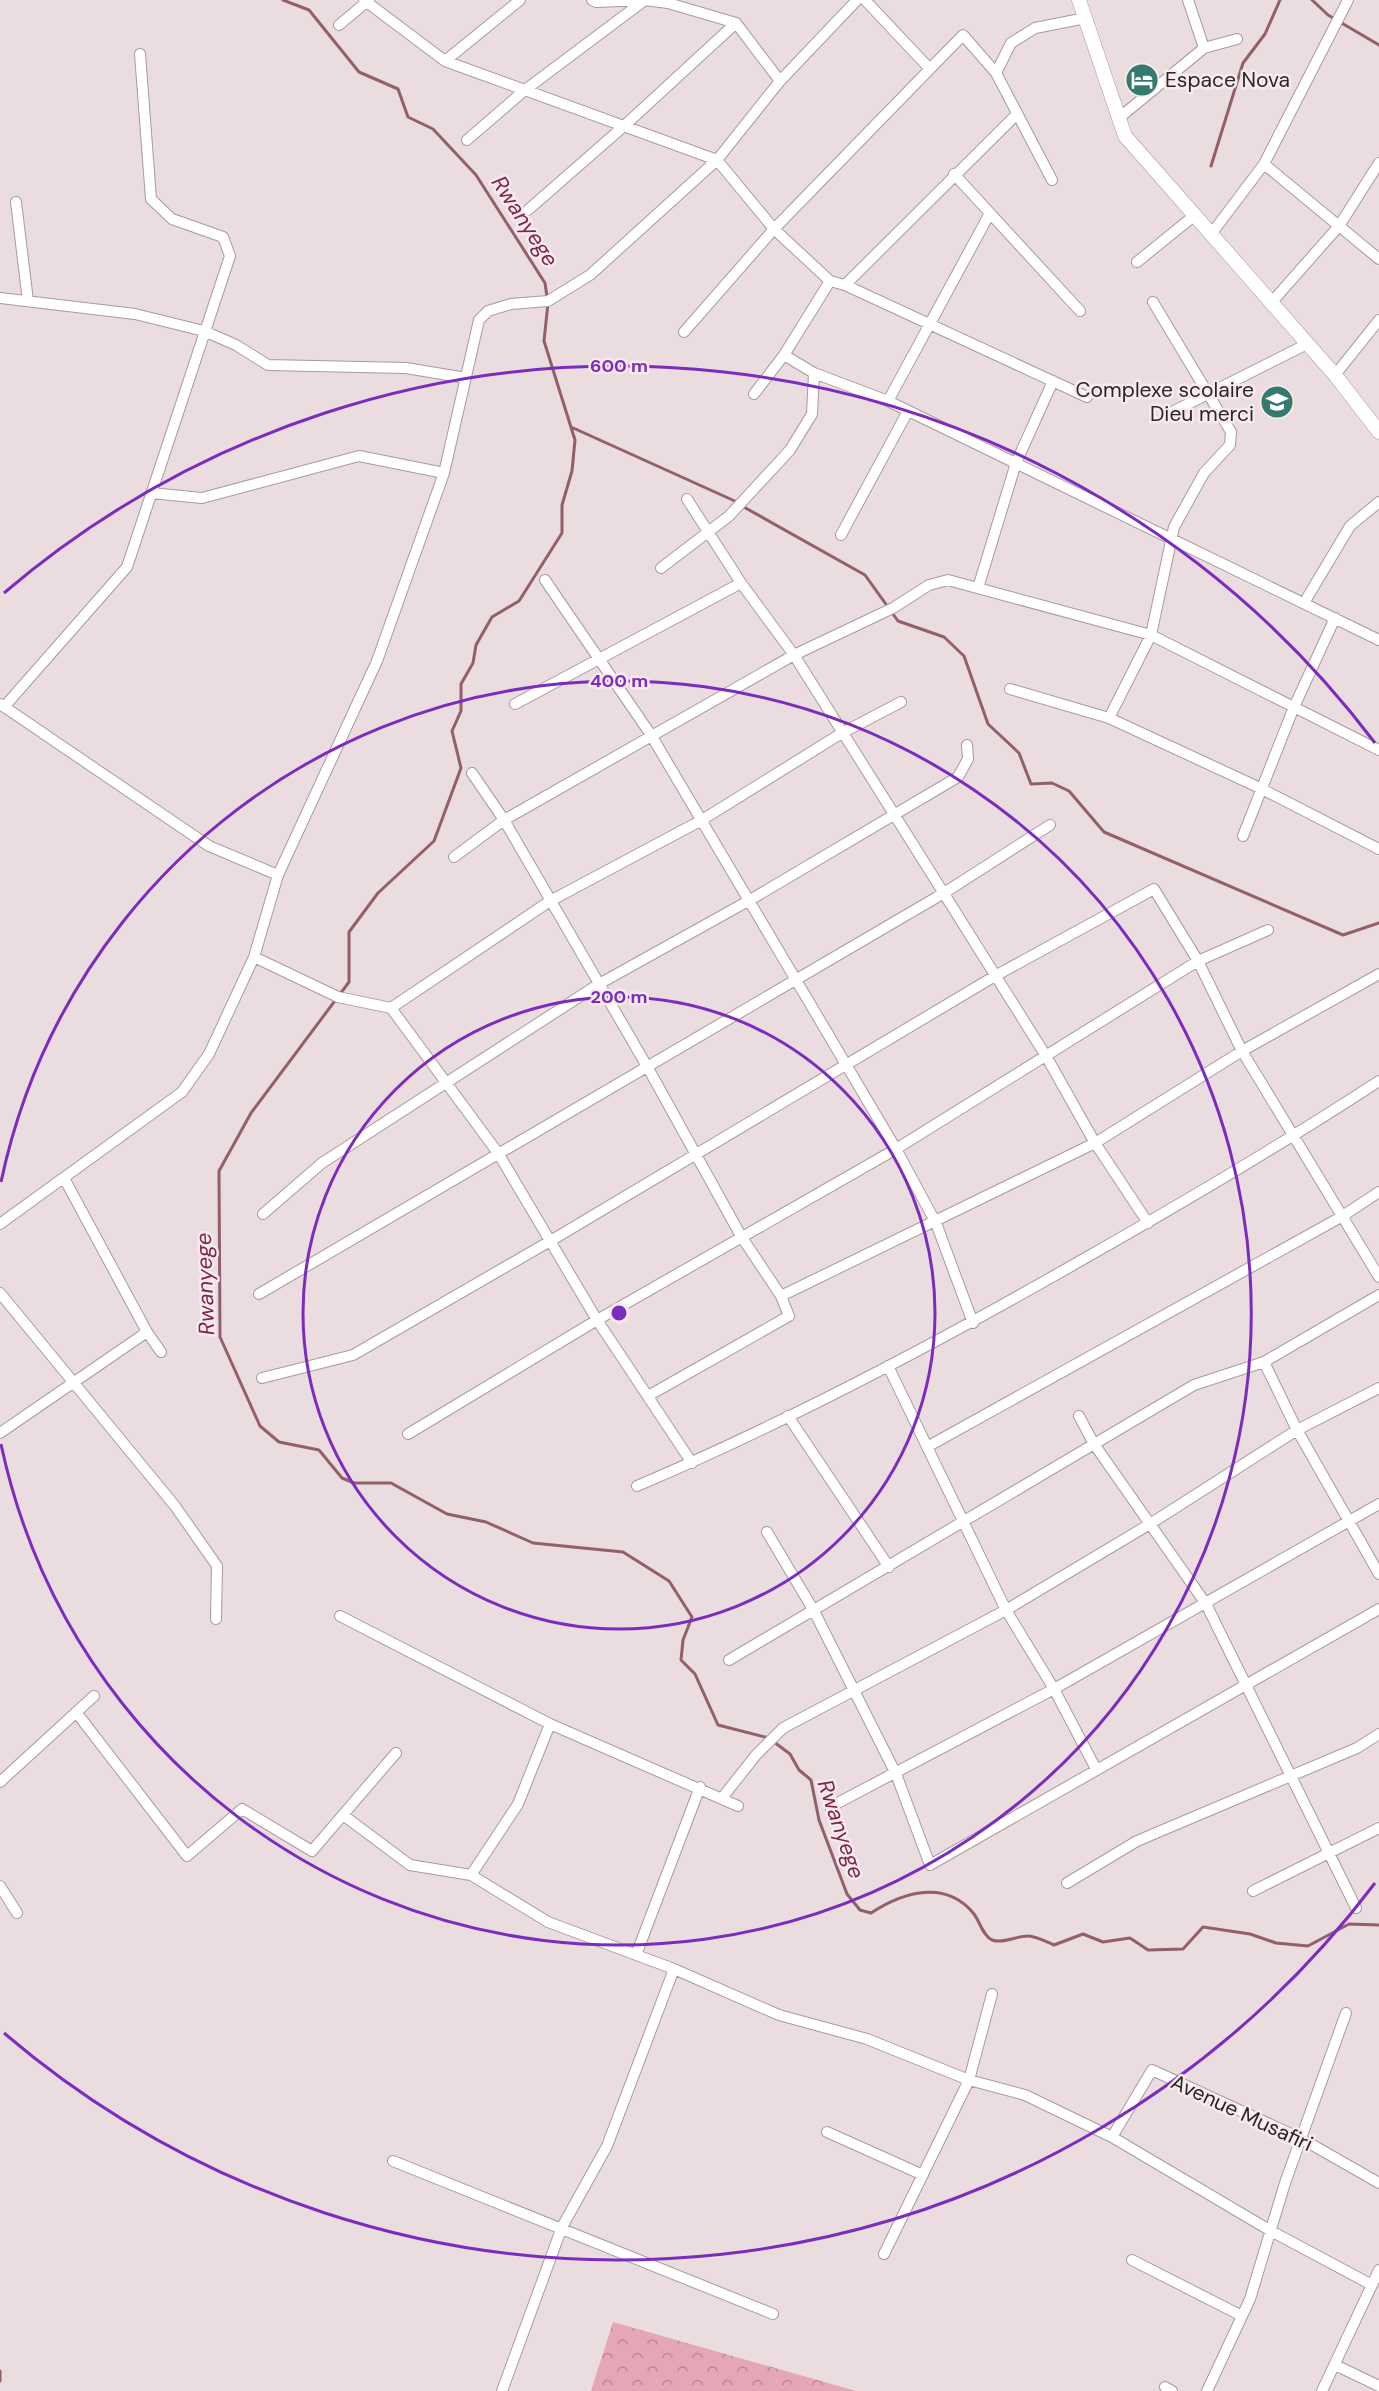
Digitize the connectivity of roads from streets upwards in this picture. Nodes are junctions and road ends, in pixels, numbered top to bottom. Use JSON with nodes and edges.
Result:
{"nodes":[{"id":1,"x":520,"y":0,"type":"edge"},
{"id":2,"x":592,"y":0,"type":"edge"},
{"id":3,"x":645,"y":0,"type":"edge"},
{"id":4,"x":865,"y":0,"type":"edge"},
{"id":5,"x":1079,"y":0,"type":"edge"},
{"id":6,"x":1188,"y":0,"type":"edge"},
{"id":7,"x":1348,"y":0,"type":"edge"},
{"id":8,"x":367,"y":1,"type":"edge"},
{"id":9,"x":852,"y":2,"type":"edge"},
{"id":10,"x":1086,"y":18,"type":"junction"},
{"id":11,"x":736,"y":23,"type":"junction"},
{"id":12,"x":339,"y":25,"type":"dead end"},
{"id":13,"x":1237,"y":39,"type":"dead end"},
{"id":14,"x":1204,"y":48,"type":"junction"},
{"id":15,"x":140,"y":54,"type":"dead end"},
{"id":16,"x":445,"y":61,"type":"junction"},
{"id":17,"x":930,"y":69,"type":"junction"},
{"id":18,"x":996,"y":73,"type":"junction"},
{"id":19,"x":780,"y":81,"type":"junction"},
{"id":20,"x":525,"y":90,"type":"junction"},
{"id":21,"x":1017,"y":114,"type":"junction"},
{"id":22,"x":1119,"y":118,"type":"junction"},
{"id":23,"x":624,"y":126,"type":"junction"},
{"id":24,"x":467,"y":140,"type":"dead end"},
{"id":25,"x":717,"y":160,"type":"junction"},
{"id":26,"x":1379,"y":163,"type":"edge"},
{"id":27,"x":1264,"y":164,"type":"junction"},
{"id":28,"x":954,"y":174,"type":"junction"},
{"id":29,"x":1052,"y":180,"type":"dead end"},
{"id":30,"x":15,"y":202,"type":"dead end"},
{"id":31,"x":528,"y":210,"type":"dead end"},
{"id":32,"x":990,"y":213,"type":"junction"},
{"id":33,"x":1195,"y":215,"type":"junction"},
{"id":34,"x":1339,"y":226,"type":"junction"},
{"id":35,"x":774,"y":229,"type":"junction"},
{"id":36,"x":1212,"y":233,"type":"junction"},
{"id":37,"x":1379,"y":259,"type":"edge"},
{"id":38,"x":1137,"y":262,"type":"dead end"},
{"id":39,"x":830,"y":281,"type":"junction"},
{"id":40,"x":845,"y":285,"type":"junction"},
{"id":41,"x":0,"y":298,"type":"edge"},
{"id":42,"x":28,"y":301,"type":"junction"},
{"id":43,"x":1153,"y":302,"type":"dead end"},
{"id":44,"x":1271,"y":303,"type":"junction"},
{"id":45,"x":1080,"y":311,"type":"dead end"},
{"id":46,"x":1379,"y":320,"type":"edge"},
{"id":47,"x":931,"y":324,"type":"junction"},
{"id":48,"x":204,"y":331,"type":"junction"},
{"id":49,"x":684,"y":332,"type":"dead end"},
{"id":50,"x":1307,"y":344,"type":"junction"},
{"id":51,"x":784,"y":355,"type":"junction"},
{"id":52,"x":814,"y":373,"type":"junction"},
{"id":53,"x":1335,"y":375,"type":"junction"},
{"id":54,"x":466,"y":378,"type":"junction"},
{"id":55,"x":1053,"y":381,"type":"junction"},
{"id":56,"x":754,"y":394,"type":"dead end"},
{"id":57,"x":1206,"y":394,"type":"junction"},
{"id":58,"x":1087,"y":397,"type":"dead end"},
{"id":59,"x":888,"y":401,"type":"junction"},
{"id":60,"x":908,"y":411,"type":"junction"},
{"id":61,"x":1174,"y":411,"type":"dead end"},
{"id":62,"x":1379,"y":432,"type":"edge"},
{"id":63,"x":1016,"y":464,"type":"junction"},
{"id":64,"x":444,"y":473,"type":"junction"},
{"id":65,"x":151,"y":493,"type":"junction"},
{"id":66,"x":687,"y":499,"type":"dead end"},
{"id":67,"x":1379,"y":502,"type":"edge"},
{"id":68,"x":709,"y":532,"type":"junction"},
{"id":69,"x":841,"y":534,"type":"dead end"},
{"id":70,"x":1171,"y":539,"type":"junction"},
{"id":71,"x":661,"y":568,"type":"dead end"},
{"id":72,"x":545,"y":580,"type":"dead end"},
{"id":73,"x":741,"y":583,"type":"junction"},
{"id":74,"x":978,"y":588,"type":"junction"},
{"id":75,"x":1304,"y":603,"type":"junction"},
{"id":76,"x":1335,"y":618,"type":"junction"},
{"id":77,"x":1151,"y":635,"type":"junction"},
{"id":78,"x":1379,"y":639,"type":"edge"},
{"id":79,"x":794,"y":655,"type":"junction"},
{"id":80,"x":599,"y":660,"type":"junction"},
{"id":81,"x":1010,"y":689,"type":"dead end"},
{"id":82,"x":901,"y":702,"type":"dead end"},
{"id":83,"x":515,"y":704,"type":"dead end"},
{"id":84,"x":2,"y":705,"type":"edge"},
{"id":85,"x":1294,"y":707,"type":"junction"},
{"id":86,"x":1109,"y":718,"type":"junction"},
{"id":87,"x":842,"y":733,"type":"junction"},
{"id":88,"x":651,"y":735,"type":"junction"},
{"id":89,"x":967,"y":745,"type":"dead end"},
{"id":90,"x":1379,"y":750,"type":"edge"},
{"id":91,"x":472,"y":773,"type":"dead end"},
{"id":92,"x":1260,"y":788,"type":"junction"},
{"id":93,"x":893,"y":814,"type":"junction"},
{"id":94,"x":504,"y":820,"type":"junction"},
{"id":95,"x":702,"y":820,"type":"junction"},
{"id":96,"x":1050,"y":825,"type":"dead end"},
{"id":97,"x":1243,"y":836,"type":"dead end"},
{"id":98,"x":1379,"y":849,"type":"edge"},
{"id":99,"x":454,"y":856,"type":"dead end"},
{"id":100,"x":278,"y":875,"type":"junction"},
{"id":101,"x":944,"y":893,"type":"junction"},
{"id":102,"x":750,"y":900,"type":"junction"},
{"id":103,"x":550,"y":901,"type":"junction"},
{"id":104,"x":1268,"y":930,"type":"dead end"},
{"id":105,"x":254,"y":957,"type":"junction"},
{"id":106,"x":1198,"y":961,"type":"junction"},
{"id":107,"x":1379,"y":974,"type":"edge"},
{"id":108,"x":995,"y":976,"type":"junction"},
{"id":109,"x":797,"y":980,"type":"junction"},
{"id":110,"x":599,"y":984,"type":"junction"},
{"id":111,"x":391,"y":1008,"type":"junction"},
{"id":112,"x":1242,"y":1051,"type":"junction"},
{"id":113,"x":1046,"y":1056,"type":"junction"},
{"id":114,"x":846,"y":1063,"type":"junction"},
{"id":115,"x":648,"y":1068,"type":"junction"},
{"id":116,"x":1379,"y":1081,"type":"edge"},
{"id":117,"x":446,"y":1083,"type":"junction"},
{"id":118,"x":1293,"y":1137,"type":"junction"},
{"id":119,"x":1095,"y":1143,"type":"junction"},
{"id":120,"x":896,"y":1149,"type":"junction"},
{"id":121,"x":498,"y":1153,"type":"junction"},
{"id":122,"x":695,"y":1153,"type":"junction"},
{"id":123,"x":64,"y":1178,"type":"junction"},
{"id":124,"x":1379,"y":1192,"type":"edge"},
{"id":125,"x":263,"y":1214,"type":"dead end"},
{"id":126,"x":1341,"y":1217,"type":"junction"},
{"id":127,"x":936,"y":1223,"type":"junction"},
{"id":128,"x":1148,"y":1223,"type":"junction"},
{"id":129,"x":0,"y":1224,"type":"edge"},
{"id":130,"x":741,"y":1236,"type":"junction"},
{"id":131,"x":552,"y":1240,"type":"junction"},
{"id":132,"x":1379,"y":1277,"type":"edge"},
{"id":133,"x":0,"y":1293,"type":"edge"},
{"id":134,"x":259,"y":1294,"type":"dead end"},
{"id":135,"x":1379,"y":1295,"type":"edge"},
{"id":136,"x":781,"y":1296,"type":"junction"},
{"id":137,"x":597,"y":1320,"type":"junction"},
{"id":138,"x":973,"y":1323,"type":"junction"},
{"id":139,"x":147,"y":1332,"type":"junction"},
{"id":140,"x":162,"y":1352,"type":"dead end"},
{"id":141,"x":1263,"y":1362,"type":"junction"},
{"id":142,"x":888,"y":1366,"type":"junction"},
{"id":143,"x":262,"y":1378,"type":"dead end"},
{"id":144,"x":73,"y":1382,"type":"junction"},
{"id":145,"x":1379,"y":1388,"type":"edge"},
{"id":146,"x":648,"y":1396,"type":"junction"},
{"id":147,"x":788,"y":1416,"type":"junction"},
{"id":148,"x":1078,"y":1416,"type":"dead end"},
{"id":149,"x":1297,"y":1430,"type":"junction"},
{"id":150,"x":0,"y":1433,"type":"edge"},
{"id":151,"x":408,"y":1434,"type":"dead end"},
{"id":152,"x":1094,"y":1444,"type":"junction"},
{"id":153,"x":927,"y":1447,"type":"junction"},
{"id":154,"x":692,"y":1462,"type":"junction"},
{"id":155,"x":637,"y":1486,"type":"dead end"},
{"id":156,"x":1379,"y":1504,"type":"edge"},
{"id":157,"x":1351,"y":1522,"type":"junction"},
{"id":158,"x":964,"y":1524,"type":"junction"},
{"id":159,"x":1150,"y":1524,"type":"junction"},
{"id":160,"x":767,"y":1532,"type":"dead end"},
{"id":161,"x":889,"y":1567,"type":"junction"},
{"id":162,"x":1379,"y":1574,"type":"edge"},
{"id":163,"x":1206,"y":1604,"type":"junction"},
{"id":164,"x":1379,"y":1609,"type":"edge"},
{"id":165,"x":1006,"y":1610,"type":"junction"},
{"id":166,"x":814,"y":1611,"type":"junction"},
{"id":167,"x":340,"y":1616,"type":"dead end"},
{"id":168,"x":216,"y":1619,"type":"dead end"},
{"id":169,"x":729,"y":1660,"type":"dead end"},
{"id":170,"x":1245,"y":1684,"type":"junction"},
{"id":171,"x":1054,"y":1689,"type":"junction"},
{"id":172,"x":854,"y":1690,"type":"junction"},
{"id":173,"x":94,"y":1696,"type":"dead end"},
{"id":174,"x":76,"y":1712,"type":"junction"},
{"id":175,"x":550,"y":1724,"type":"junction"},
{"id":176,"x":1379,"y":1734,"type":"edge"},
{"id":177,"x":396,"y":1753,"type":"dead end"},
{"id":178,"x":1096,"y":1768,"type":"junction"},
{"id":179,"x":896,"y":1774,"type":"junction"},
{"id":180,"x":1290,"y":1776,"type":"junction"},
{"id":181,"x":0,"y":1782,"type":"edge"},
{"id":182,"x":700,"y":1787,"type":"junction"},
{"id":183,"x":723,"y":1798,"type":"junction"},
{"id":184,"x":738,"y":1806,"type":"dead end"},
{"id":185,"x":830,"y":1807,"type":"dead end"},
{"id":186,"x":343,"y":1815,"type":"junction"},
{"id":187,"x":1379,"y":1828,"type":"edge"},
{"id":188,"x":1330,"y":1853,"type":"junction"},
{"id":189,"x":471,"y":1875,"type":"junction"},
{"id":190,"x":1067,"y":1883,"type":"dead end"},
{"id":191,"x":0,"y":1886,"type":"edge"},
{"id":192,"x":1253,"y":1891,"type":"dead end"},
{"id":193,"x":1356,"y":1908,"type":"dead end"},
{"id":194,"x":17,"y":1913,"type":"dead end"},
{"id":195,"x":636,"y":1955,"type":"junction"},
{"id":196,"x":674,"y":1969,"type":"junction"},
{"id":197,"x":992,"y":1994,"type":"dead end"},
{"id":198,"x":1346,"y":2013,"type":"dead end"},
{"id":199,"x":969,"y":2080,"type":"junction"},
{"id":200,"x":827,"y":2132,"type":"dead end"},
{"id":201,"x":1112,"y":2137,"type":"junction"},
{"id":202,"x":1302,"y":2139,"type":"junction"},
{"id":203,"x":393,"y":2161,"type":"dead end"},
{"id":204,"x":923,"y":2175,"type":"junction"},
{"id":205,"x":1379,"y":2183,"type":"edge"},
{"id":206,"x":562,"y":2227,"type":"junction"},
{"id":207,"x":1271,"y":2231,"type":"junction"},
{"id":208,"x":884,"y":2254,"type":"dead end"},
{"id":209,"x":1132,"y":2260,"type":"dead end"},
{"id":210,"x":1379,"y":2270,"type":"edge"},
{"id":211,"x":1372,"y":2285,"type":"junction"},
{"id":212,"x":773,"y":2314,"type":"dead end"},
{"id":213,"x":1242,"y":2316,"type":"junction"},
{"id":214,"x":1335,"y":2365,"type":"junction"},
{"id":215,"x":1379,"y":2386,"type":"edge"},
{"id":216,"x":502,"y":2391,"type":"edge"},
{"id":217,"x":1207,"y":2391,"type":"edge"},
{"id":218,"x":1322,"y":2391,"type":"edge"}],
"edges":[{"from":1,"to":16,"type":"street"},
{"from":2,"to":3,"type":"street"},
{"from":3,"to":11,"type":"street"},
{"from":3,"to":20,"type":"street"},
{"from":4,"to":17,"type":"street"},
{"from":5,"to":10,"type":"street"},
{"from":6,"to":14,"type":"street"},
{"from":7,"to":27,"type":"street"},
{"from":8,"to":12,"type":"street"},
{"from":8,"to":16,"type":"street"},
{"from":9,"to":19,"type":"street"},
{"from":10,"to":18,"type":"street"},
{"from":10,"to":22,"type":"street"},
{"from":11,"to":19,"type":"street"},
{"from":11,"to":23,"type":"street"},
{"from":13,"to":14,"type":"street"},
{"from":14,"to":22,"type":"street"},
{"from":15,"to":48,"type":"street"},
{"from":16,"to":20,"type":"street"},
{"from":17,"to":18,"type":"street"},
{"from":17,"to":35,"type":"street"},
{"from":18,"to":21,"type":"street"},
{"from":19,"to":25,"type":"street"},
{"from":20,"to":23,"type":"street"},
{"from":20,"to":24,"type":"street"},
{"from":21,"to":28,"type":"street"},
{"from":21,"to":29,"type":"street"},
{"from":22,"to":33,"type":"street"},
{"from":23,"to":25,"type":"street"},
{"from":23,"to":31,"type":"street"},
{"from":25,"to":35,"type":"street"},
{"from":25,"to":54,"type":"street"},
{"from":26,"to":34,"type":"street"},
{"from":27,"to":34,"type":"street"},
{"from":27,"to":36,"type":"street"},
{"from":28,"to":32,"type":"street"},
{"from":28,"to":40,"type":"street"},
{"from":30,"to":42,"type":"street"},
{"from":32,"to":45,"type":"street"},
{"from":32,"to":47,"type":"street"},
{"from":33,"to":36,"type":"street"},
{"from":33,"to":38,"type":"street"},
{"from":34,"to":37,"type":"street"},
{"from":34,"to":44,"type":"street"},
{"from":35,"to":39,"type":"street"},
{"from":35,"to":49,"type":"street"},
{"from":36,"to":44,"type":"street"},
{"from":39,"to":40,"type":"street"},
{"from":39,"to":51,"type":"street"},
{"from":40,"to":47,"type":"street"},
{"from":41,"to":42,"type":"street"},
{"from":42,"to":48,"type":"street"},
{"from":43,"to":57,"type":"street"},
{"from":44,"to":50,"type":"street"},
{"from":46,"to":53,"type":"street"},
{"from":47,"to":55,"type":"street"},
{"from":47,"to":59,"type":"street"},
{"from":48,"to":54,"type":"street"},
{"from":48,"to":65,"type":"street"},
{"from":50,"to":53,"type":"street"},
{"from":50,"to":57,"type":"street"},
{"from":51,"to":52,"type":"street"},
{"from":51,"to":56,"type":"street"},
{"from":52,"to":59,"type":"street"},
{"from":52,"to":68,"type":"street"},
{"from":53,"to":62,"type":"street"},
{"from":54,"to":64,"type":"street"},
{"from":55,"to":58,"type":"street"},
{"from":55,"to":63,"type":"street"},
{"from":57,"to":61,"type":"street"},
{"from":57,"to":70,"type":"street"},
{"from":59,"to":60,"type":"street"},
{"from":60,"to":63,"type":"street"},
{"from":60,"to":69,"type":"street"},
{"from":63,"to":70,"type":"street"},
{"from":63,"to":74,"type":"street"},
{"from":64,"to":65,"type":"street"},
{"from":64,"to":100,"type":"street"},
{"from":65,"to":84,"type":"street"},
{"from":66,"to":68,"type":"street"},
{"from":67,"to":75,"type":"street"},
{"from":68,"to":71,"type":"street"},
{"from":68,"to":73,"type":"street"},
{"from":70,"to":75,"type":"street"},
{"from":70,"to":77,"type":"street"},
{"from":72,"to":80,"type":"street"},
{"from":73,"to":79,"type":"street"},
{"from":73,"to":80,"type":"street"},
{"from":74,"to":77,"type":"street"},
{"from":74,"to":79,"type":"street"},
{"from":75,"to":76,"type":"street"},
{"from":76,"to":78,"type":"street"},
{"from":76,"to":85,"type":"street"},
{"from":77,"to":85,"type":"street"},
{"from":77,"to":86,"type":"street"},
{"from":79,"to":87,"type":"street"},
{"from":79,"to":88,"type":"street"},
{"from":80,"to":83,"type":"street"},
{"from":80,"to":88,"type":"street"},
{"from":81,"to":86,"type":"street"},
{"from":82,"to":87,"type":"street"},
{"from":84,"to":100,"type":"street"},
{"from":85,"to":90,"type":"street"},
{"from":85,"to":92,"type":"street"},
{"from":86,"to":92,"type":"street"},
{"from":87,"to":93,"type":"street"},
{"from":87,"to":95,"type":"street"},
{"from":88,"to":94,"type":"street"},
{"from":88,"to":95,"type":"street"},
{"from":89,"to":93,"type":"street"},
{"from":91,"to":94,"type":"street"},
{"from":92,"to":97,"type":"street"},
{"from":92,"to":98,"type":"street"},
{"from":93,"to":101,"type":"street"},
{"from":93,"to":102,"type":"street"},
{"from":94,"to":99,"type":"street"},
{"from":94,"to":103,"type":"street"},
{"from":95,"to":102,"type":"street"},
{"from":95,"to":103,"type":"street"},
{"from":96,"to":101,"type":"street"},
{"from":100,"to":105,"type":"street"},
{"from":101,"to":108,"type":"street"},
{"from":101,"to":109,"type":"street"},
{"from":102,"to":109,"type":"street"},
{"from":102,"to":110,"type":"street"},
{"from":103,"to":110,"type":"street"},
{"from":103,"to":111,"type":"street"},
{"from":104,"to":106,"type":"street"},
{"from":105,"to":111,"type":"street"},
{"from":105,"to":123,"type":"street"},
{"from":106,"to":108,"type":"street"},
{"from":106,"to":112,"type":"street"},
{"from":106,"to":113,"type":"street"},
{"from":107,"to":112,"type":"street"},
{"from":108,"to":113,"type":"street"},
{"from":108,"to":114,"type":"street"},
{"from":109,"to":114,"type":"street"},
{"from":109,"to":115,"type":"street"},
{"from":110,"to":115,"type":"street"},
{"from":110,"to":117,"type":"street"},
{"from":111,"to":117,"type":"street"},
{"from":112,"to":118,"type":"street"},
{"from":112,"to":119,"type":"street"},
{"from":113,"to":119,"type":"street"},
{"from":113,"to":120,"type":"street"},
{"from":114,"to":120,"type":"street"},
{"from":114,"to":122,"type":"street"},
{"from":115,"to":121,"type":"street"},
{"from":115,"to":122,"type":"street"},
{"from":116,"to":118,"type":"street"},
{"from":117,"to":121,"type":"street"},
{"from":117,"to":125,"type":"street"},
{"from":118,"to":126,"type":"street"},
{"from":118,"to":128,"type":"street"},
{"from":119,"to":127,"type":"street"},
{"from":119,"to":128,"type":"street"},
{"from":120,"to":127,"type":"street"},
{"from":120,"to":130,"type":"street"},
{"from":121,"to":131,"type":"street"},
{"from":121,"to":134,"type":"street"},
{"from":122,"to":130,"type":"street"},
{"from":122,"to":131,"type":"street"},
{"from":123,"to":129,"type":"street"},
{"from":123,"to":139,"type":"street"},
{"from":124,"to":126,"type":"street"},
{"from":126,"to":132,"type":"street"},
{"from":126,"to":153,"type":"street"},
{"from":127,"to":136,"type":"street"},
{"from":127,"to":138,"type":"street"},
{"from":128,"to":138,"type":"street"},
{"from":130,"to":136,"type":"street"},
{"from":130,"to":137,"type":"street"},
{"from":131,"to":137,"type":"street"},
{"from":131,"to":143,"type":"street"},
{"from":133,"to":144,"type":"street"},
{"from":135,"to":141,"type":"street"},
{"from":136,"to":146,"type":"street"},
{"from":137,"to":146,"type":"street"},
{"from":137,"to":151,"type":"street"},
{"from":138,"to":142,"type":"street"},
{"from":139,"to":140,"type":"street"},
{"from":139,"to":144,"type":"street"},
{"from":141,"to":149,"type":"street"},
{"from":141,"to":152,"type":"street"},
{"from":142,"to":147,"type":"street"},
{"from":142,"to":153,"type":"street"},
{"from":144,"to":150,"type":"street"},
{"from":144,"to":168,"type":"street"},
{"from":145,"to":149,"type":"street"},
{"from":146,"to":154,"type":"street"},
{"from":147,"to":154,"type":"street"},
{"from":147,"to":161,"type":"street"},
{"from":148,"to":152,"type":"street"},
{"from":149,"to":157,"type":"street"},
{"from":149,"to":159,"type":"street"},
{"from":152,"to":158,"type":"street"},
{"from":152,"to":159,"type":"street"},
{"from":153,"to":158,"type":"street"},
{"from":154,"to":155,"type":"street"},
{"from":156,"to":157,"type":"street"},
{"from":157,"to":162,"type":"street"},
{"from":157,"to":163,"type":"street"},
{"from":158,"to":161,"type":"street"},
{"from":158,"to":165,"type":"street"},
{"from":159,"to":163,"type":"street"},
{"from":159,"to":165,"type":"street"},
{"from":160,"to":166,"type":"street"},
{"from":161,"to":166,"type":"street"},
{"from":163,"to":170,"type":"street"},
{"from":163,"to":171,"type":"street"},
{"from":164,"to":170,"type":"street"},
{"from":165,"to":171,"type":"street"},
{"from":165,"to":172,"type":"street"},
{"from":166,"to":169,"type":"street"},
{"from":166,"to":172,"type":"street"},
{"from":167,"to":175,"type":"street"},
{"from":170,"to":178,"type":"street"},
{"from":170,"to":180,"type":"street"},
{"from":171,"to":178,"type":"street"},
{"from":171,"to":179,"type":"street"},
{"from":172,"to":179,"type":"street"},
{"from":172,"to":183,"type":"street"},
{"from":173,"to":174,"type":"street"},
{"from":174,"to":181,"type":"street"},
{"from":174,"to":186,"type":"street"},
{"from":175,"to":182,"type":"street"},
{"from":175,"to":189,"type":"street"},
{"from":176,"to":180,"type":"street"},
{"from":177,"to":186,"type":"street"},
{"from":178,"to":179,"type":"street"},
{"from":179,"to":185,"type":"street"},
{"from":180,"to":188,"type":"street"},
{"from":180,"to":190,"type":"street"},
{"from":182,"to":183,"type":"street"},
{"from":182,"to":195,"type":"street"},
{"from":183,"to":184,"type":"street"},
{"from":186,"to":189,"type":"street"},
{"from":187,"to":188,"type":"street"},
{"from":188,"to":192,"type":"street"},
{"from":188,"to":193,"type":"street"},
{"from":189,"to":195,"type":"street"},
{"from":191,"to":194,"type":"street"},
{"from":195,"to":196,"type":"street"},
{"from":196,"to":199,"type":"street"},
{"from":196,"to":206,"type":"street"},
{"from":197,"to":199,"type":"street"},
{"from":198,"to":202,"type":"street"},
{"from":199,"to":201,"type":"street"},
{"from":199,"to":204,"type":"street"},
{"from":200,"to":204,"type":"street"},
{"from":201,"to":202,"type":"street","name":"Avenue Musafiri"},
{"from":201,"to":207,"type":"street"},
{"from":202,"to":205,"type":"street","name":"Avenue Musafiri"},
{"from":202,"to":207,"type":"street"},
{"from":203,"to":206,"type":"street"},
{"from":204,"to":208,"type":"street"},
{"from":206,"to":212,"type":"street"},
{"from":206,"to":216,"type":"street"},
{"from":207,"to":211,"type":"street"},
{"from":207,"to":213,"type":"street"},
{"from":209,"to":213,"type":"street"},
{"from":210,"to":211,"type":"street"},
{"from":211,"to":214,"type":"street"},
{"from":213,"to":217,"type":"street"},
{"from":214,"to":215,"type":"street"},
{"from":214,"to":218,"type":"street"}]}
